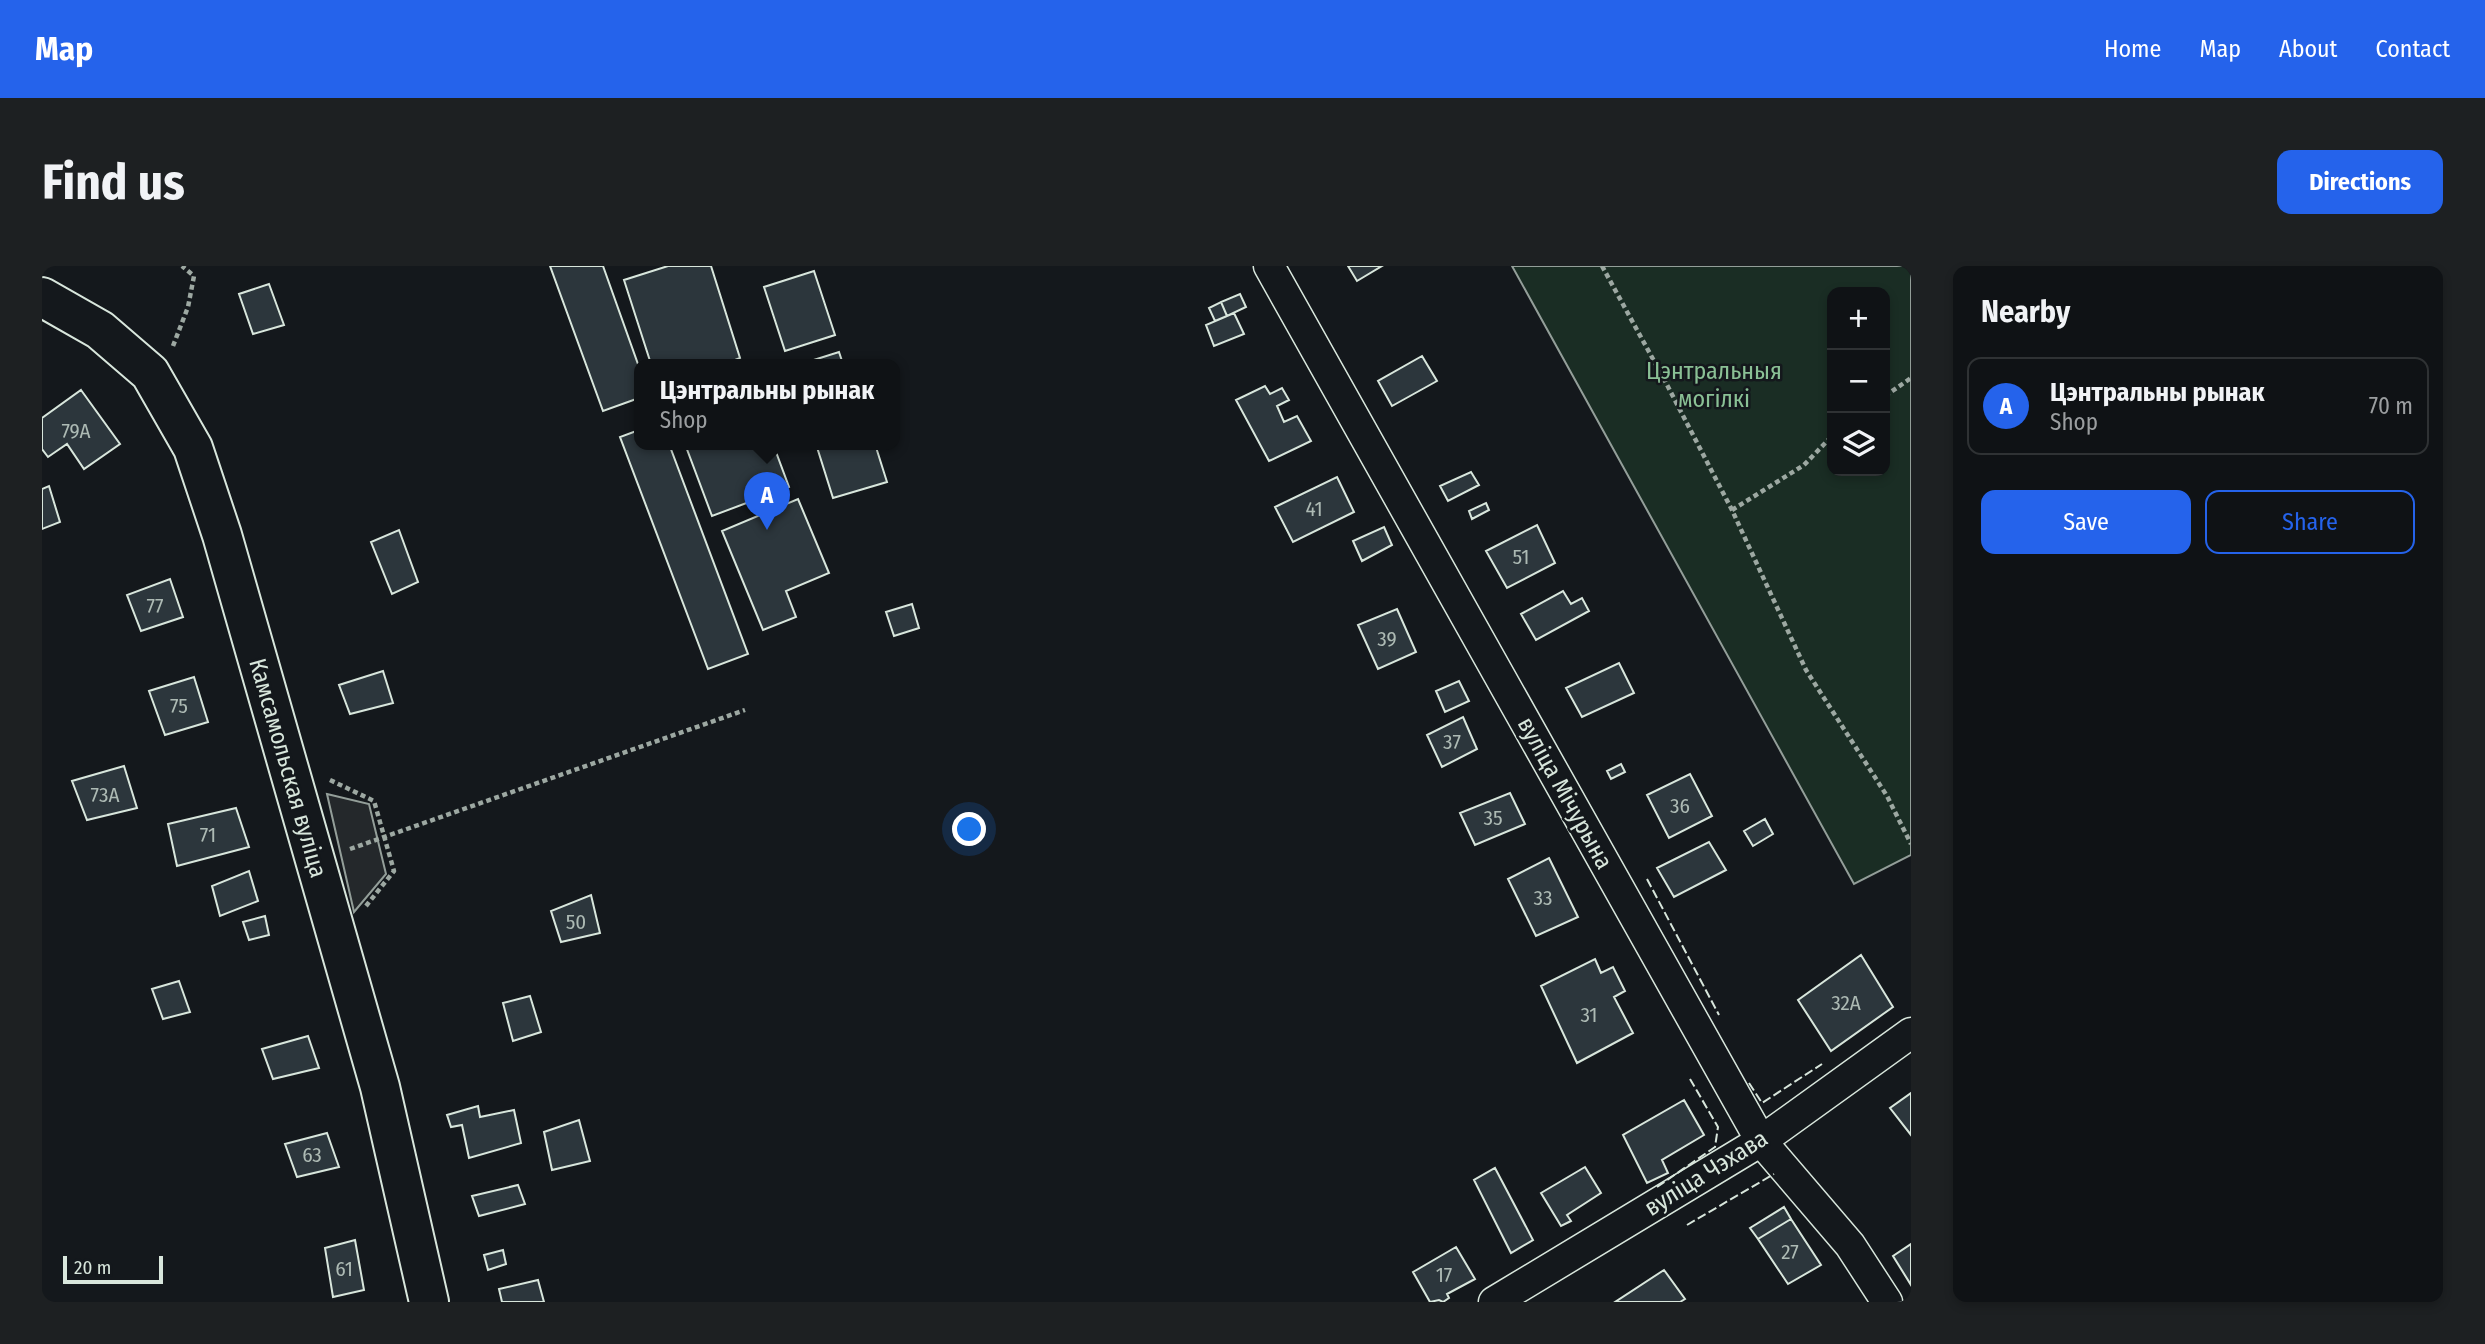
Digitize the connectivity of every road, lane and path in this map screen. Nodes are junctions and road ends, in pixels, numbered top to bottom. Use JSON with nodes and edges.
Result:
{"nodes":[{"id":1,"x":1269,"y":266,"type":"edge"},
{"id":2,"x":1602,"y":266,"type":"edge"},
{"id":3,"x":42,"y":297,"type":"edge"},
{"id":4,"x":1911,"y":378,"type":"edge"},
{"id":5,"x":1890,"y":393,"type":"edge"},
{"id":6,"x":1827,"y":441,"type":"edge"},
{"id":7,"x":1732,"y":510,"type":"junction"},
{"id":8,"x":745,"y":710,"type":"dead end"},
{"id":9,"x":1911,"y":844,"type":"edge"},
{"id":10,"x":314,"y":862,"type":"junction"},
{"id":11,"x":1911,"y":1032,"type":"edge"},
{"id":12,"x":1761,"y":1141,"type":"junction"},
{"id":13,"x":429,"y":1302,"type":"edge"},
{"id":14,"x":1494,"y":1302,"type":"edge"},
{"id":15,"x":1887,"y":1302,"type":"edge"}],
"edges":[{"from":1,"to":12,"type":"street","name":"вуліца Мічурына"},
{"from":2,"to":7,"type":"path"},
{"from":3,"to":10,"type":"main road","name":"Камсамольская вуліца"},
{"from":4,"to":5,"type":"path"},
{"from":6,"to":7,"type":"path"},
{"from":7,"to":9,"type":"path"},
{"from":8,"to":10,"type":"path"},
{"from":10,"to":13,"type":"main road","name":"Камсамольская вуліца"},
{"from":11,"to":12,"type":"street","name":"вуліца Чэхава"},
{"from":12,"to":14,"type":"street","name":"вуліца Чэхава"},
{"from":12,"to":15,"type":"street","name":"вуліца Мічурына"}]}
